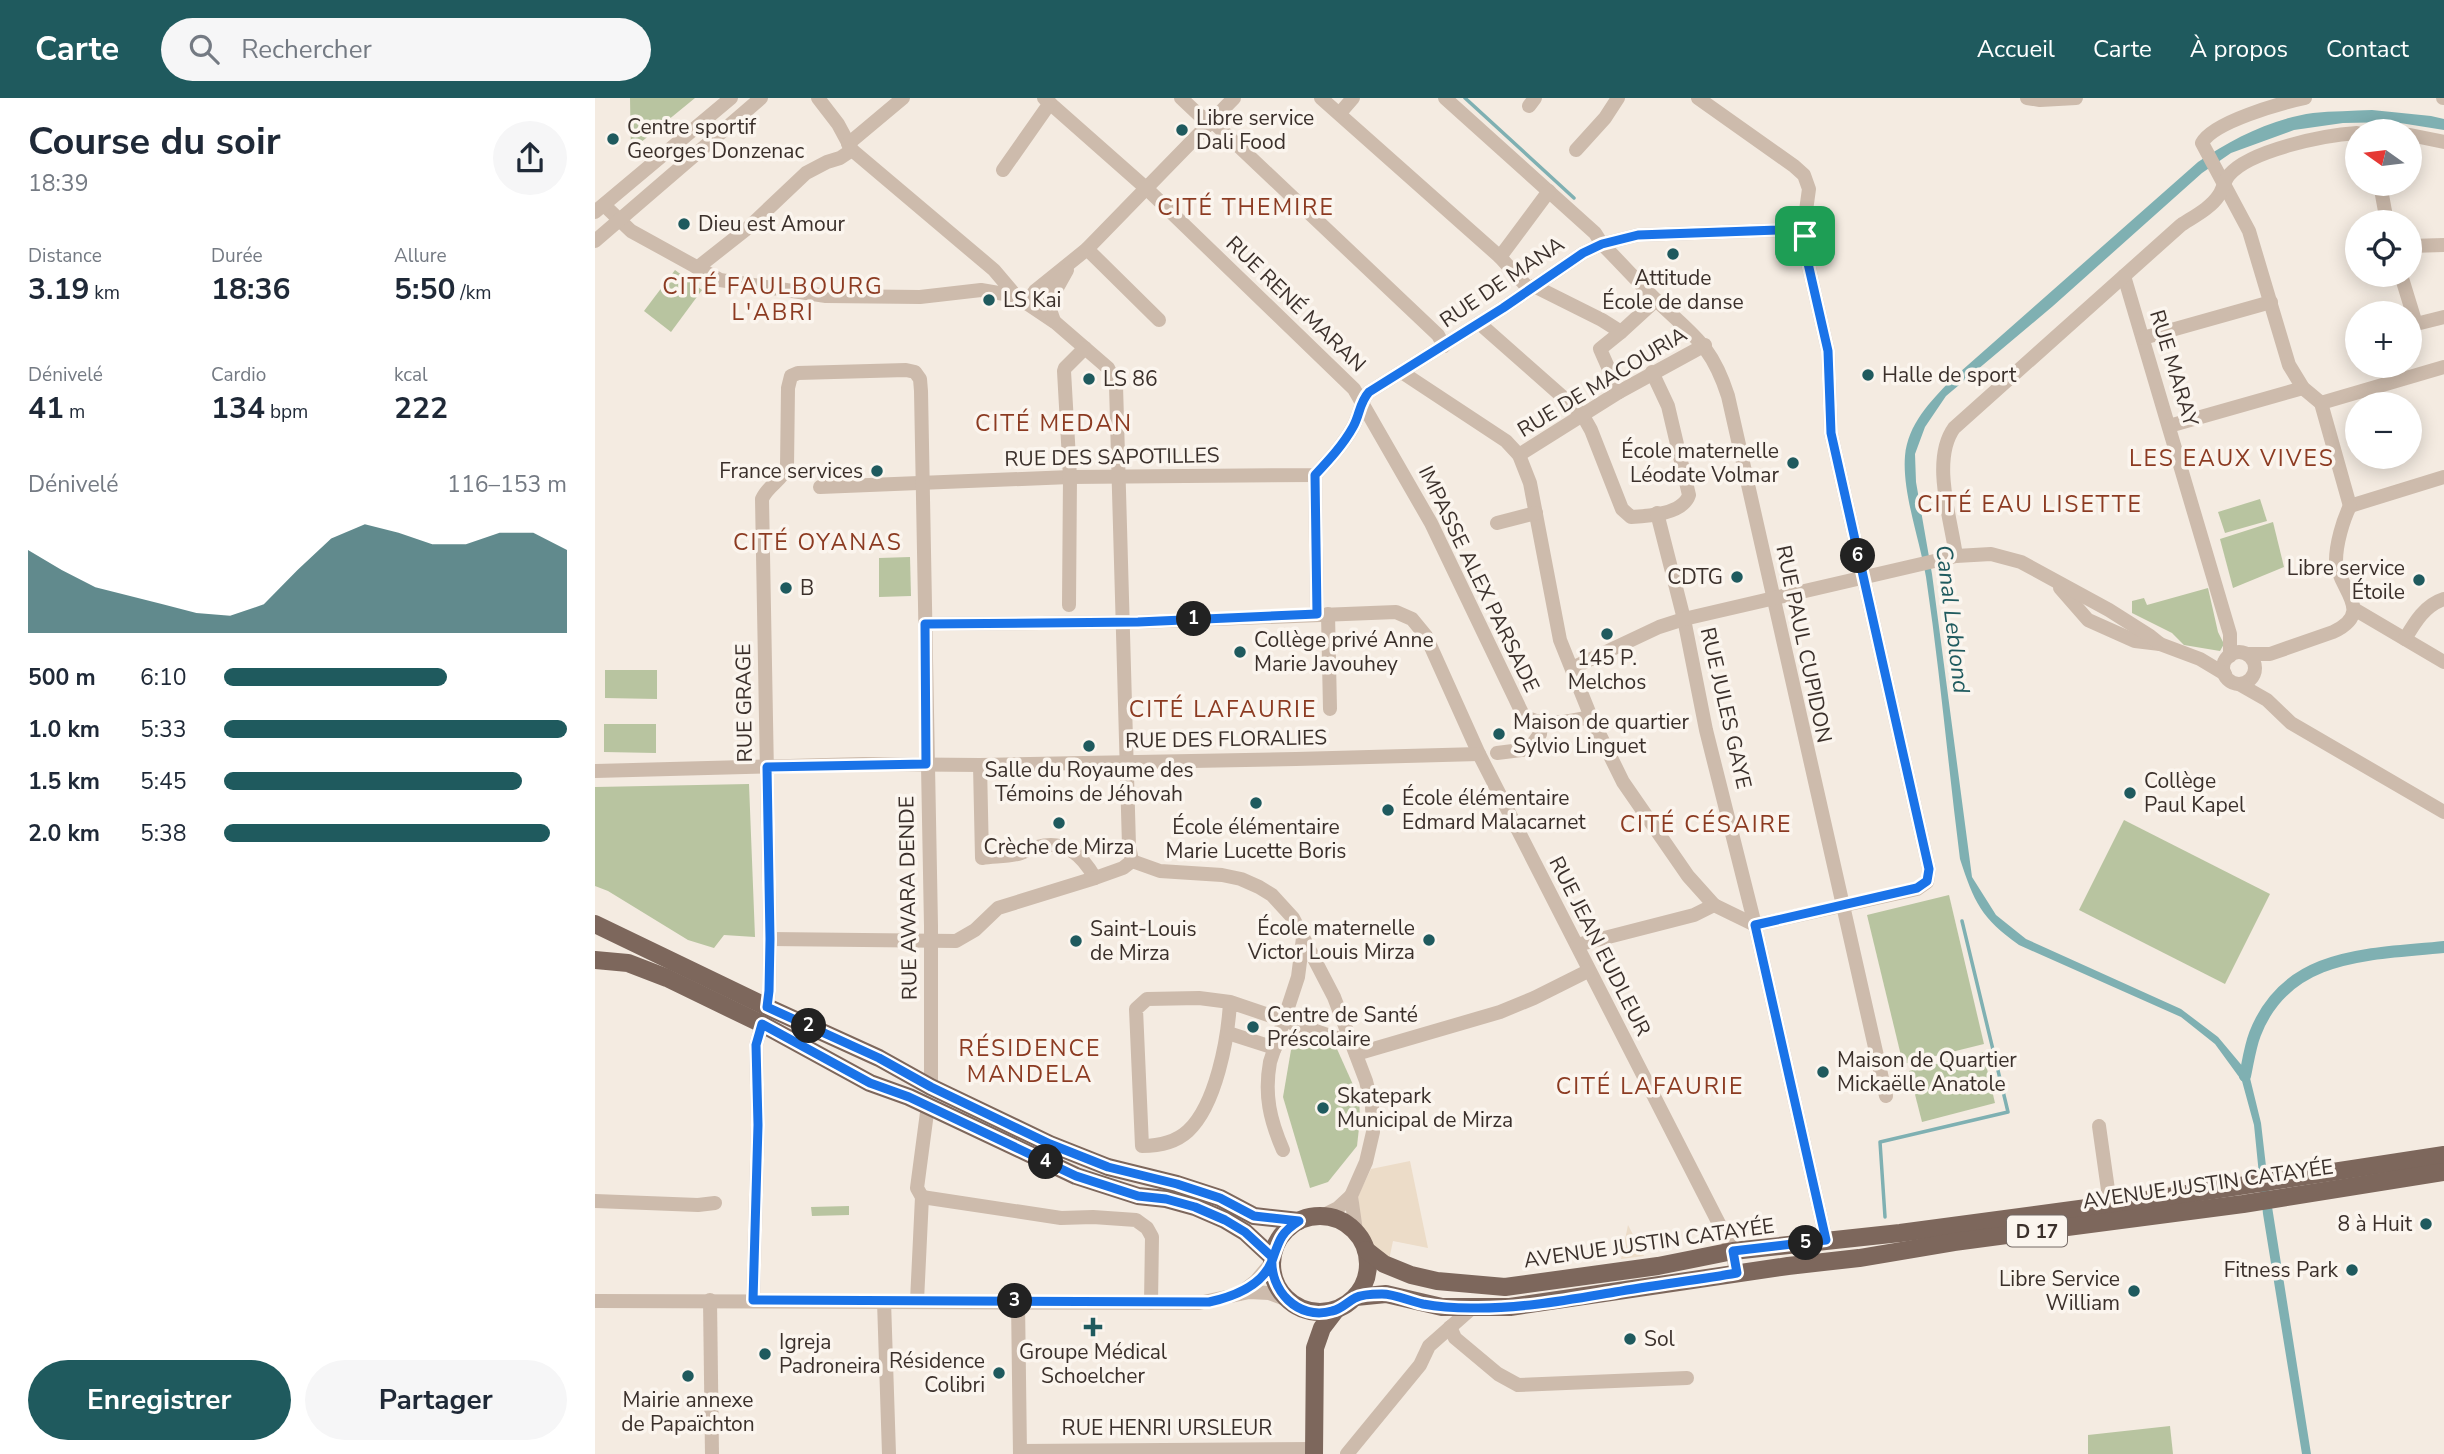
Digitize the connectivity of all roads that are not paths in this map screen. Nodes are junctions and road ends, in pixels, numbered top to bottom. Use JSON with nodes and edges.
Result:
{"nodes":[{"id":1,"x":731,"y":98,"type":"edge"},
{"id":2,"x":761,"y":98,"type":"edge"},
{"id":3,"x":818,"y":98,"type":"edge"},
{"id":4,"x":903,"y":98,"type":"edge"},
{"id":5,"x":1181,"y":98,"type":"edge"},
{"id":6,"x":1234,"y":98,"type":"edge"},
{"id":7,"x":1321,"y":98,"type":"edge"},
{"id":8,"x":1353,"y":98,"type":"edge"},
{"id":9,"x":1445,"y":98,"type":"edge"},
{"id":10,"x":1618,"y":98,"type":"edge"},
{"id":11,"x":1698,"y":98,"type":"edge"},
{"id":12,"x":2027,"y":98,"type":"edge"},
{"id":13,"x":2076,"y":98,"type":"edge"},
{"id":14,"x":2305,"y":98,"type":"edge"},
{"id":15,"x":1047,"y":101,"type":"edge"},
{"id":16,"x":1340,"y":113,"type":"junction"},
{"id":17,"x":1212,"y":121,"type":"junction"},
{"id":18,"x":2345,"y":134,"type":"edge"},
{"id":19,"x":2422,"y":137,"type":"edge"},
{"id":20,"x":2444,"y":142,"type":"edge"},
{"id":21,"x":850,"y":147,"type":"junction"},
{"id":22,"x":1576,"y":150,"type":"dead end"},
{"id":23,"x":1003,"y":170,"type":"dead end"},
{"id":24,"x":2221,"y":180,"type":"junction"},
{"id":25,"x":1147,"y":189,"type":"junction"},
{"id":26,"x":1549,"y":191,"type":"junction"},
{"id":27,"x":600,"y":208,"type":"edge"},
{"id":28,"x":620,"y":221,"type":"junction"},
{"id":29,"x":1804,"y":225,"type":"junction"},
{"id":30,"x":595,"y":241,"type":"edge"},
{"id":31,"x":1602,"y":244,"type":"junction"},
{"id":32,"x":2422,"y":246,"type":"edge"},
{"id":33,"x":2444,"y":246,"type":"edge"},
{"id":34,"x":1087,"y":249,"type":"junction"},
{"id":35,"x":1500,"y":257,"type":"junction"},
{"id":36,"x":1072,"y":263,"type":"junction"},
{"id":37,"x":697,"y":268,"type":"junction"},
{"id":38,"x":994,"y":270,"type":"junction"},
{"id":39,"x":2123,"y":276,"type":"junction"},
{"id":40,"x":2405,"y":287,"type":"edge"},
{"id":41,"x":1531,"y":288,"type":"junction"},
{"id":42,"x":981,"y":289,"type":"junction"},
{"id":43,"x":1022,"y":299,"type":"junction"},
{"id":44,"x":1656,"y":300,"type":"junction"},
{"id":45,"x":2271,"y":302,"type":"junction"},
{"id":46,"x":2444,"y":317,"type":"edge"},
{"id":47,"x":1159,"y":320,"type":"dead end"},
{"id":48,"x":1056,"y":323,"type":"junction"},
{"id":49,"x":1479,"y":323,"type":"junction"},
{"id":50,"x":1621,"y":332,"type":"junction"},
{"id":51,"x":2143,"y":338,"type":"junction"},
{"id":52,"x":1705,"y":345,"type":"junction"},
{"id":53,"x":1444,"y":346,"type":"junction"},
{"id":54,"x":1085,"y":348,"type":"junction"},
{"id":55,"x":2444,"y":367,"type":"edge"},
{"id":56,"x":1652,"y":372,"type":"junction"},
{"id":57,"x":1403,"y":373,"type":"junction"},
{"id":58,"x":2303,"y":388,"type":"junction"},
{"id":59,"x":1619,"y":392,"type":"junction"},
{"id":60,"x":1361,"y":400,"type":"junction"},
{"id":61,"x":2321,"y":403,"type":"junction"},
{"id":62,"x":1582,"y":414,"type":"junction"},
{"id":63,"x":2169,"y":426,"type":"junction"},
{"id":64,"x":1520,"y":455,"type":"junction"},
{"id":65,"x":1315,"y":475,"type":"junction"},
{"id":66,"x":784,"y":477,"type":"joint"},
{"id":67,"x":1070,"y":477,"type":"junction"},
{"id":68,"x":1120,"y":477,"type":"junction"},
{"id":69,"x":2444,"y":477,"type":"edge"},
{"id":70,"x":921,"y":482,"type":"junction"},
{"id":71,"x":820,"y":487,"type":"dead end"},
{"id":72,"x":2350,"y":506,"type":"junction"},
{"id":73,"x":1536,"y":513,"type":"junction"},
{"id":74,"x":1657,"y":513,"type":"junction"},
{"id":75,"x":1497,"y":523,"type":"dead end"},
{"id":76,"x":1950,"y":557,"type":"junction"},
{"id":77,"x":1863,"y":578,"type":"junction"},
{"id":78,"x":1773,"y":599,"type":"junction"},
{"id":79,"x":2444,"y":599,"type":"edge"},
{"id":80,"x":1069,"y":606,"type":"dead end"},
{"id":81,"x":2354,"y":609,"type":"junction"},
{"id":82,"x":1323,"y":614,"type":"junction"},
{"id":83,"x":1684,"y":619,"type":"junction"},
{"id":84,"x":1122,"y":622,"type":"junction"},
{"id":85,"x":925,"y":624,"type":"junction"},
{"id":86,"x":2405,"y":639,"type":"junction"},
{"id":87,"x":2200,"y":659,"type":"junction"},
{"id":88,"x":2243,"y":660,"type":"junction"},
{"id":89,"x":2444,"y":662,"type":"edge"},
{"id":90,"x":1572,"y":668,"type":"junction"},
{"id":91,"x":2225,"y":674,"type":"junction"},
{"id":92,"x":2239,"y":684,"type":"junction"},
{"id":93,"x":2267,"y":700,"type":"junction"},
{"id":94,"x":1330,"y":709,"type":"dead end"},
{"id":95,"x":1591,"y":718,"type":"junction"},
{"id":96,"x":1541,"y":723,"type":"junction"},
{"id":97,"x":1497,"y":753,"type":"dead end"},
{"id":98,"x":1479,"y":754,"type":"junction"},
{"id":99,"x":1126,"y":761,"type":"junction"},
{"id":100,"x":926,"y":764,"type":"junction"},
{"id":101,"x":979,"y":765,"type":"junction"},
{"id":102,"x":767,"y":767,"type":"junction"},
{"id":103,"x":595,"y":771,"type":"edge"},
{"id":104,"x":2444,"y":812,"type":"edge"},
{"id":105,"x":1132,"y":861,"type":"junction"},
{"id":106,"x":1095,"y":878,"type":"junction"},
{"id":107,"x":1714,"y":905,"type":"junction"},
{"id":108,"x":1842,"y":905,"type":"junction"},
{"id":109,"x":595,"y":924,"type":"edge"},
{"id":110,"x":1755,"y":925,"type":"junction"},
{"id":111,"x":1303,"y":938,"type":"junction"},
{"id":112,"x":770,"y":939,"type":"junction"},
{"id":113,"x":931,"y":941,"type":"junction"},
{"id":114,"x":1577,"y":945,"type":"junction"},
{"id":115,"x":595,"y":960,"type":"edge"},
{"id":116,"x":1588,"y":971,"type":"junction"},
{"id":117,"x":1230,"y":1002,"type":"junction"},
{"id":118,"x":764,"y":1016,"type":"junction"},
{"id":119,"x":1284,"y":1020,"type":"junction"},
{"id":120,"x":1228,"y":1033,"type":"junction"},
{"id":121,"x":1349,"y":1038,"type":"junction"},
{"id":122,"x":1275,"y":1048,"type":"junction"},
{"id":123,"x":1356,"y":1054,"type":"junction"},
{"id":124,"x":930,"y":1096,"type":"junction"},
{"id":125,"x":1886,"y":1096,"type":"dead end"},
{"id":126,"x":2099,"y":1126,"type":"dead end"},
{"id":127,"x":1283,"y":1150,"type":"dead end"},
{"id":128,"x":2444,"y":1155,"type":"edge"},
{"id":129,"x":2444,"y":1172,"type":"edge"},
{"id":130,"x":2279,"y":1189,"type":"junction"},
{"id":131,"x":2246,"y":1195,"type":"junction"},
{"id":132,"x":1351,"y":1196,"type":"junction"},
{"id":133,"x":922,"y":1197,"type":"junction"},
{"id":134,"x":595,"y":1202,"type":"edge"},
{"id":135,"x":715,"y":1203,"type":"dead end"},
{"id":136,"x":2110,"y":1204,"type":"junction"},
{"id":137,"x":1322,"y":1216,"type":"junction"},
{"id":138,"x":1299,"y":1221,"type":"junction"},
{"id":139,"x":1356,"y":1231,"type":"junction"},
{"id":140,"x":1826,"y":1240,"type":"junction"},
{"id":141,"x":1366,"y":1250,"type":"junction"},
{"id":142,"x":1733,"y":1251,"type":"junction"},
{"id":143,"x":1272,"y":1259,"type":"junction"},
{"id":144,"x":1737,"y":1273,"type":"junction"},
{"id":145,"x":1238,"y":1294,"type":"junction"},
{"id":146,"x":1356,"y":1297,"type":"junction"},
{"id":147,"x":710,"y":1300,"type":"junction"},
{"id":148,"x":753,"y":1300,"type":"junction"},
{"id":149,"x":595,"y":1301,"type":"edge"},
{"id":150,"x":884,"y":1301,"type":"junction"},
{"id":151,"x":917,"y":1301,"type":"junction"},
{"id":152,"x":1017,"y":1301,"type":"junction"},
{"id":153,"x":1290,"y":1302,"type":"junction"},
{"id":154,"x":1151,"y":1303,"type":"junction"},
{"id":155,"x":1472,"y":1308,"type":"junction"},
{"id":156,"x":1335,"y":1311,"type":"junction"},
{"id":157,"x":1453,"y":1332,"type":"junction"},
{"id":158,"x":1315,"y":1348,"type":"junction"},
{"id":159,"x":1686,"y":1378,"type":"dead end"},
{"id":160,"x":1314,"y":1451,"type":"edge"},
{"id":161,"x":1020,"y":1452,"type":"edge"},
{"id":162,"x":712,"y":1454,"type":"edge"},
{"id":163,"x":890,"y":1454,"type":"edge"},
{"id":164,"x":1347,"y":1454,"type":"edge"}],
"edges":[{"from":1,"to":27,"type":"street"},
{"from":2,"to":28,"type":"street"},
{"from":3,"to":21,"type":"street"},
{"from":4,"to":21,"type":"street"},
{"from":5,"to":17,"type":"street"},
{"from":6,"to":17,"type":"street"},
{"from":7,"to":16,"type":"street"},
{"from":8,"to":16,"type":"street"},
{"from":9,"to":26,"type":"street","name":"RUE PAUL CUPIDON"},
{"from":10,"to":22,"type":"street"},
{"from":11,"to":29,"type":"street"},
{"from":12,"to":13,"type":"street"},
{"from":14,"to":24,"type":"street"},
{"from":15,"to":23,"type":"street"},
{"from":15,"to":25,"type":"street","name":"RUE RENÉ MARAN"},
{"from":16,"to":35,"type":"street"},
{"from":17,"to":25,"type":"street"},
{"from":17,"to":53,"type":"street"},
{"from":18,"to":24,"type":"street"},
{"from":19,"to":20,"type":"street"},
{"from":21,"to":37,"type":"street"},
{"from":21,"to":38,"type":"street"},
{"from":24,"to":39,"type":"street"},
{"from":24,"to":45,"type":"street"},
{"from":25,"to":34,"type":"street"},
{"from":25,"to":60,"type":"street","name":"RUE RENÉ MARAN"},
{"from":26,"to":31,"type":"street","name":"RUE PAUL CUPIDON"},
{"from":26,"to":35,"type":"street"},
{"from":27,"to":28,"type":"street"},
{"from":28,"to":30,"type":"street"},
{"from":28,"to":37,"type":"street"},
{"from":29,"to":31,"type":"street","name":"RUE DE MANA"},
{"from":29,"to":77,"type":"street"},
{"from":31,"to":41,"type":"street","name":"RUE DE MANA"},
{"from":31,"to":44,"type":"street","name":"RUE PAUL CUPIDON"},
{"from":32,"to":33,"type":"street"},
{"from":34,"to":36,"type":"street"},
{"from":34,"to":47,"type":"street"},
{"from":35,"to":41,"type":"street"},
{"from":36,"to":43,"type":"street"},
{"from":36,"to":48,"type":"street"},
{"from":37,"to":42,"type":"street"},
{"from":38,"to":42,"type":"street"},
{"from":38,"to":43,"type":"street"},
{"from":39,"to":51,"type":"street","name":"RUE MARAY"},
{"from":39,"to":76,"type":"street"},
{"from":40,"to":46,"type":"street"},
{"from":41,"to":49,"type":"street","name":"RUE DE MANA"},
{"from":41,"to":50,"type":"street"},
{"from":42,"to":43,"type":"street"},
{"from":43,"to":48,"type":"street"},
{"from":44,"to":50,"type":"street"},
{"from":44,"to":52,"type":"street","name":"RUE PAUL CUPIDON"},
{"from":45,"to":51,"type":"street"},
{"from":45,"to":58,"type":"street"},
{"from":48,"to":54,"type":"street"},
{"from":49,"to":53,"type":"street","name":"RUE DE MANA"},
{"from":49,"to":62,"type":"street"},
{"from":50,"to":59,"type":"street"},
{"from":51,"to":63,"type":"street","name":"RUE MARAY"},
{"from":52,"to":56,"type":"street","name":"RUE DE MACOURIA"},
{"from":52,"to":78,"type":"street","name":"RUE PAUL CUPIDON"},
{"from":53,"to":57,"type":"street","name":"RUE DE MANA"},
{"from":54,"to":67,"type":"street"},
{"from":54,"to":68,"type":"street"},
{"from":55,"to":61,"type":"street"},
{"from":56,"to":59,"type":"street","name":"RUE DE MACOURIA"},
{"from":56,"to":74,"type":"street"},
{"from":57,"to":60,"type":"street","name":"RUE DE MANA"},
{"from":57,"to":64,"type":"street"},
{"from":58,"to":61,"type":"street"},
{"from":58,"to":63,"type":"street"},
{"from":59,"to":62,"type":"street","name":"RUE DE MACOURIA"},
{"from":60,"to":65,"type":"street"},
{"from":60,"to":96,"type":"street","name":"IMPASSE ALEX PARSADE"},
{"from":61,"to":72,"type":"street"},
{"from":62,"to":64,"type":"street","name":"RUE DE MACOURIA"},
{"from":62,"to":74,"type":"street"},
{"from":63,"to":88,"type":"street","name":"RUE MARAY"},
{"from":64,"to":73,"type":"street"},
{"from":65,"to":68,"type":"street","name":"RUE DES SAPOTILLES"},
{"from":65,"to":82,"type":"street"},
{"from":66,"to":70,"type":"street","name":"RUE AWARA DENDE"},
{"from":66,"to":102,"type":"street","name":"RUE GRAGE"},
{"from":67,"to":68,"type":"street","name":"RUE DES SAPOTILLES"},
{"from":67,"to":70,"type":"street","name":"RUE DES SAPOTILLES"},
{"from":67,"to":80,"type":"street"},
{"from":68,"to":84,"type":"street"},
{"from":69,"to":72,"type":"street"},
{"from":70,"to":71,"type":"street","name":"RUE DES SAPOTILLES"},
{"from":70,"to":85,"type":"street","name":"RUE AWARA DENDE"},
{"from":72,"to":81,"type":"street"},
{"from":73,"to":75,"type":"street"},
{"from":73,"to":90,"type":"street"},
{"from":74,"to":83,"type":"street","name":"RUE JULES GAYE"},
{"from":76,"to":77,"type":"street"},
{"from":76,"to":87,"type":"street"},
{"from":77,"to":78,"type":"street"},
{"from":77,"to":108,"type":"street"},
{"from":78,"to":83,"type":"street"},
{"from":78,"to":108,"type":"street","name":"RUE PAUL CUPIDON"},
{"from":79,"to":86,"type":"street"},
{"from":81,"to":86,"type":"street"},
{"from":81,"to":88,"type":"street"},
{"from":82,"to":84,"type":"street"},
{"from":82,"to":94,"type":"street"},
{"from":82,"to":98,"type":"street","name":"RUE JEAN EUDLEUR"},
{"from":83,"to":90,"type":"street"},
{"from":83,"to":110,"type":"street","name":"RUE JULES GAYE"},
{"from":84,"to":85,"type":"street"},
{"from":84,"to":99,"type":"street"},
{"from":85,"to":100,"type":"street","name":"RUE AWARA DENDE"},
{"from":86,"to":89,"type":"street"},
{"from":87,"to":88,"type":"street"},
{"from":87,"to":91,"type":"street"},
{"from":88,"to":91,"type":"street"},
{"from":88,"to":92,"type":"street"},
{"from":88,"to":93,"type":"street","name":"RUE MARAY"},
{"from":90,"to":95,"type":"street"},
{"from":91,"to":92,"type":"street"},
{"from":92,"to":93,"type":"street"},
{"from":93,"to":104,"type":"street"},
{"from":95,"to":96,"type":"street"},
{"from":95,"to":107,"type":"street"},
{"from":96,"to":97,"type":"street"},
{"from":98,"to":99,"type":"street","name":"RUE DES FLORALIES"},
{"from":98,"to":114,"type":"street","name":"RUE JEAN EUDLEUR"},
{"from":99,"to":101,"type":"street","name":"RUE DES FLORALIES"},
{"from":99,"to":105,"type":"street"},
{"from":100,"to":101,"type":"street","name":"RUE DES FLORALIES"},
{"from":100,"to":102,"type":"street","name":"RUE DES FLORALIES"},
{"from":100,"to":113,"type":"street","name":"RUE AWARA DENDE"},
{"from":101,"to":106,"type":"street"},
{"from":102,"to":103,"type":"street","name":"RUE DES FLORALIES"},
{"from":102,"to":112,"type":"street","name":"RUE GRAGE"},
{"from":105,"to":106,"type":"street"},
{"from":105,"to":111,"type":"street"},
{"from":106,"to":113,"type":"street"},
{"from":107,"to":110,"type":"street"},
{"from":107,"to":114,"type":"street"},
{"from":108,"to":110,"type":"street"},
{"from":108,"to":125,"type":"street","name":"RUE PAUL CUPIDON"},
{"from":109,"to":118,"type":"main road"},
{"from":110,"to":140,"type":"street","name":"RUE JULES GAYE"},
{"from":111,"to":119,"type":"street"},
{"from":111,"to":121,"type":"street"},
{"from":112,"to":113,"type":"street"},
{"from":112,"to":118,"type":"street","name":"RUE GRAGE"},
{"from":113,"to":124,"type":"street","name":"RUE AWARA DENDE"},
{"from":114,"to":116,"type":"street","name":"RUE JEAN EUDLEUR"},
{"from":115,"to":118,"type":"main road"},
{"from":116,"to":123,"type":"street"},
{"from":116,"to":142,"type":"street","name":"RUE JEAN EUDLEUR"},
{"from":117,"to":119,"type":"street"},
{"from":117,"to":120,"type":"street"},
{"from":117,"to":120,"type":"street"},
{"from":118,"to":124,"type":"main road"},
{"from":118,"to":124,"type":"main road"},
{"from":118,"to":148,"type":"street","name":"RUE GRAGE"},
{"from":119,"to":121,"type":"street"},
{"from":119,"to":122,"type":"street"},
{"from":120,"to":122,"type":"street"},
{"from":121,"to":123,"type":"street"},
{"from":122,"to":127,"type":"street"},
{"from":123,"to":132,"type":"street"},
{"from":124,"to":133,"type":"street","name":"RUE AWARA DENDE"},
{"from":124,"to":138,"type":"main road"},
{"from":124,"to":143,"type":"main road"},
{"from":126,"to":136,"type":"street"},
{"from":128,"to":130,"type":"main road","name":"AVENUE JUSTIN CATAYÉE","number":"D 17"},
{"from":129,"to":130,"type":"main road","name":"AVENUE JUSTIN CATAYÉE","number":"D 17"},
{"from":130,"to":131,"type":"main road","name":"AVENUE JUSTIN CATAYÉE","number":"D 17"},
{"from":131,"to":136,"type":"main road","name":"AVENUE JUSTIN CATAYÉE","number":"D 17"},
{"from":131,"to":144,"type":"main road","name":"AVENUE JUSTIN CATAYÉE","number":"D 17"},
{"from":132,"to":137,"type":"street"},
{"from":132,"to":139,"type":"street"},
{"from":133,"to":151,"type":"street","name":"RUE AWARA DENDE"},
{"from":133,"to":154,"type":"street"},
{"from":134,"to":135,"type":"street"},
{"from":136,"to":140,"type":"main road","name":"AVENUE JUSTIN CATAYÉE","number":"D 17"},
{"from":137,"to":138,"type":"main road"},
{"from":137,"to":139,"type":"main road"},
{"from":138,"to":143,"type":"main road"},
{"from":139,"to":141,"type":"main road"},
{"from":140,"to":142,"type":"main road","name":"AVENUE JUSTIN CATAYÉE","number":"D 17"},
{"from":141,"to":142,"type":"main road","name":"AVENUE JUSTIN CATAYÉE","number":"D 17"},
{"from":141,"to":146,"type":"main road"},
{"from":142,"to":144,"type":"street","name":"RUE JEAN EUDLEUR"},
{"from":143,"to":145,"type":"street"},
{"from":143,"to":153,"type":"main road"},
{"from":144,"to":155,"type":"main road","name":"AVENUE JUSTIN CATAYÉE","number":"D 17"},
{"from":145,"to":153,"type":"street"},
{"from":145,"to":154,"type":"street"},
{"from":146,"to":155,"type":"main road","name":"AVENUE JUSTIN CATAYÉE","number":"D 17"},
{"from":146,"to":156,"type":"main road"},
{"from":147,"to":148,"type":"street"},
{"from":147,"to":149,"type":"street"},
{"from":147,"to":162,"type":"street"},
{"from":148,"to":150,"type":"street"},
{"from":150,"to":151,"type":"street"},
{"from":150,"to":163,"type":"street"},
{"from":151,"to":152,"type":"street"},
{"from":152,"to":154,"type":"street"},
{"from":152,"to":161,"type":"street"},
{"from":153,"to":156,"type":"main road"},
{"from":153,"to":158,"type":"main road"},
{"from":155,"to":157,"type":"street"},
{"from":156,"to":158,"type":"main road"},
{"from":157,"to":159,"type":"street"},
{"from":157,"to":164,"type":"street"},
{"from":158,"to":160,"type":"main road"},
{"from":160,"to":161,"type":"street","name":"RUE HENRI URSLEUR"}]}
